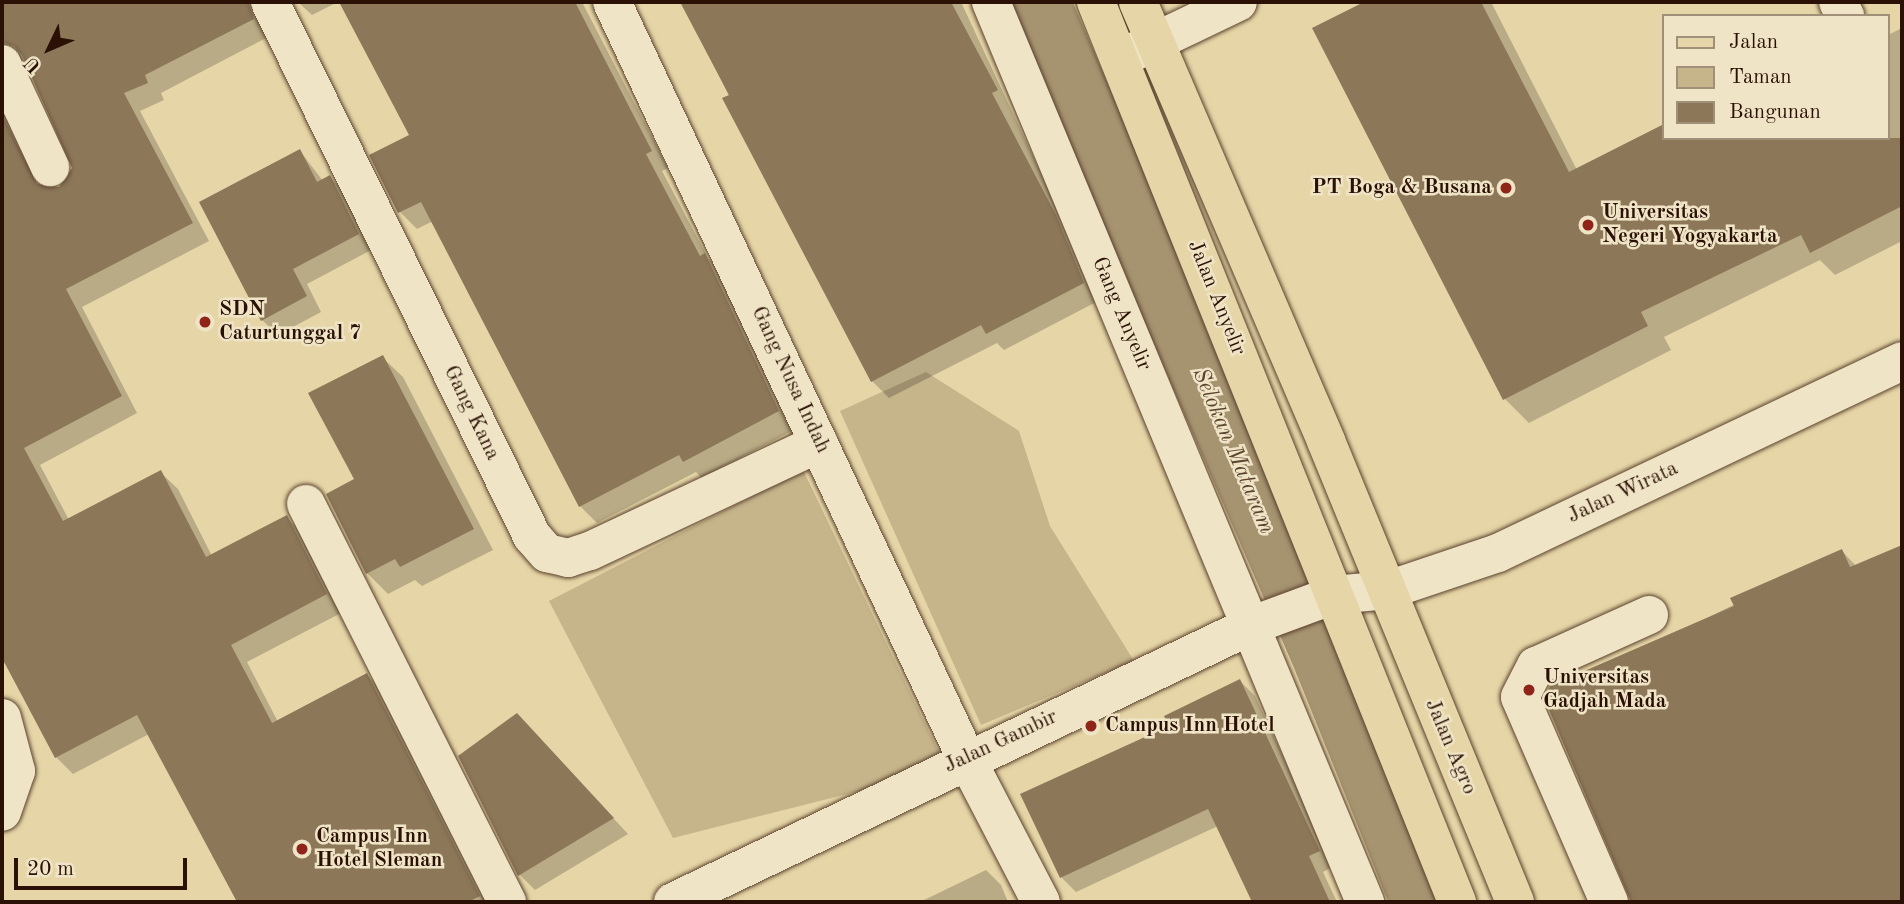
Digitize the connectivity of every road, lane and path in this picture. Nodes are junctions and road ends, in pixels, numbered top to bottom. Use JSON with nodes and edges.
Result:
{"nodes":[{"id":1,"x":270,"y":2,"type":"edge"},
{"id":2,"x":612,"y":2,"type":"edge"},
{"id":3,"x":991,"y":2,"type":"edge"},
{"id":4,"x":1096,"y":2,"type":"edge"},
{"id":5,"x":1138,"y":2,"type":"edge"},
{"id":6,"x":1238,"y":2,"type":"edge"},
{"id":7,"x":1155,"y":42,"type":"junction"},
{"id":8,"x":1120,"y":58,"type":"junction"},
{"id":9,"x":2,"y":64,"type":"edge"},
{"id":10,"x":50,"y":167,"type":"dead end"},
{"id":11,"x":1902,"y":361,"type":"edge"},
{"id":12,"x":819,"y":443,"type":"junction"},
{"id":13,"x":306,"y":504,"type":"dead end"},
{"id":14,"x":1388,"y":590,"type":"junction"},
{"id":15,"x":1323,"y":599,"type":"junction"},
{"id":16,"x":1649,"y":615,"type":"dead end"},
{"id":17,"x":1256,"y":624,"type":"junction"},
{"id":18,"x":2,"y":718,"type":"edge"},
{"id":19,"x":966,"y":758,"type":"junction"},
{"id":20,"x":2,"y":812,"type":"edge"},
{"id":21,"x":506,"y":902,"type":"edge"},
{"id":22,"x":673,"y":902,"type":"edge"},
{"id":23,"x":1041,"y":902,"type":"edge"},
{"id":24,"x":1365,"y":902,"type":"edge"},
{"id":25,"x":1457,"y":902,"type":"edge"},
{"id":26,"x":1515,"y":902,"type":"edge"},
{"id":27,"x":1609,"y":902,"type":"edge"}],
"edges":[{"from":1,"to":12,"type":"street","name":"Gang Kana"},
{"from":2,"to":12,"type":"street","name":"Gang Nusa Indah"},
{"from":3,"to":17,"type":"street","name":"Gang Anyelir"},
{"from":4,"to":8,"type":"main road","name":"Jalan Anyelir"},
{"from":5,"to":7,"type":"main road","name":"Jalan Anyelir"},
{"from":6,"to":7,"type":"street"},
{"from":7,"to":8,"type":"street"},
{"from":7,"to":14,"type":"main road","name":"Jalan Anyelir"},
{"from":8,"to":15,"type":"main road","name":"Jalan Anyelir"},
{"from":9,"to":10,"type":"street"},
{"from":11,"to":14,"type":"street","name":"Jalan Wirata"},
{"from":12,"to":19,"type":"street","name":"Gang Nusa Indah"},
{"from":13,"to":21,"type":"street"},
{"from":14,"to":15,"type":"street","name":"Jalan Wirata"},
{"from":14,"to":26,"type":"main road","name":"Jalan Agro"},
{"from":15,"to":17,"type":"street","name":"Jalan Gambir"},
{"from":15,"to":25,"type":"main road"},
{"from":16,"to":27,"type":"street"},
{"from":17,"to":19,"type":"street","name":"Jalan Gambir"},
{"from":17,"to":24,"type":"street","name":"Gang Anyelir"},
{"from":18,"to":20,"type":"street"},
{"from":19,"to":22,"type":"street","name":"Jalan Gambir"},
{"from":19,"to":23,"type":"street","name":"Gang Nusa Indah"}]}
